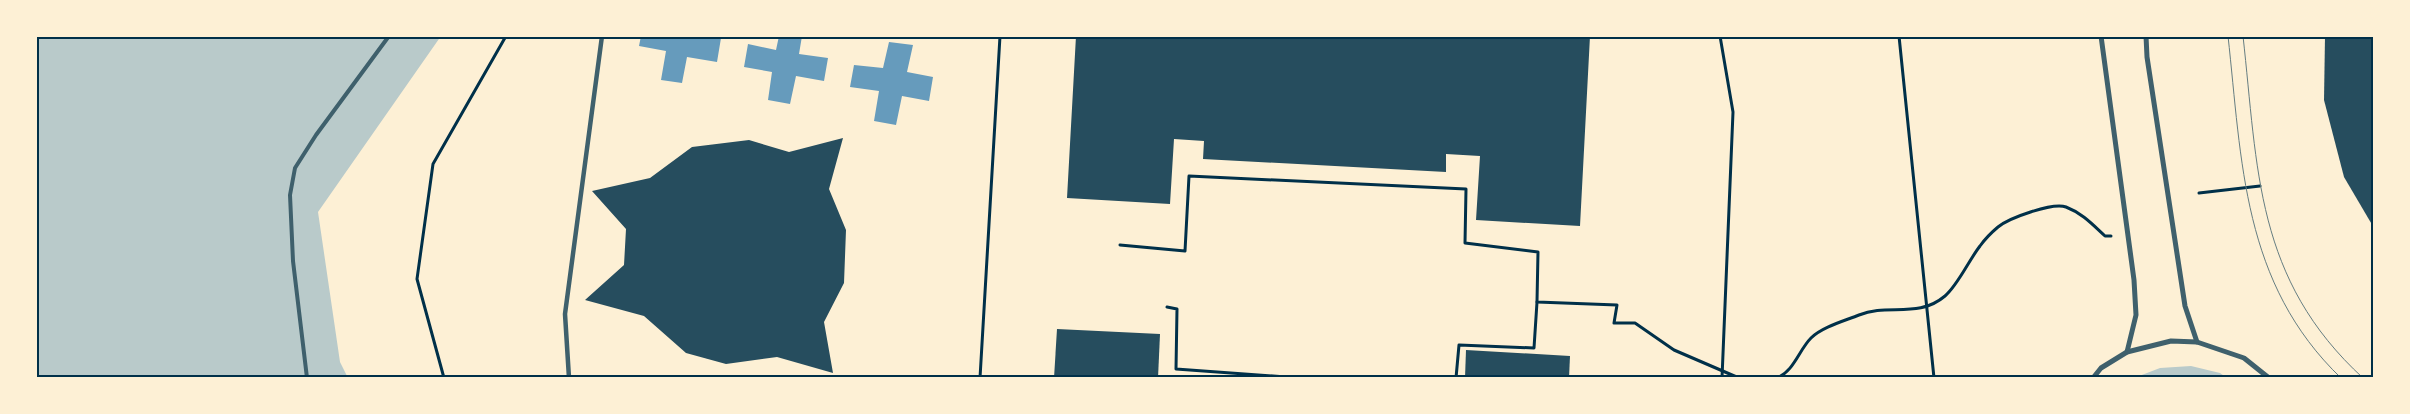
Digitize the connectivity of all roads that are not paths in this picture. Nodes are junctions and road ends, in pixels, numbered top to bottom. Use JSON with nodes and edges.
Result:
{"nodes":[{"id":1,"x":389,"y":36,"type":"edge"},
{"id":2,"x":602,"y":36,"type":"edge"},
{"id":3,"x":2101,"y":36,"type":"edge"},
{"id":4,"x":2146,"y":36,"type":"edge"},
{"id":5,"x":2197,"y":342,"type":"junction"},
{"id":6,"x":2128,"y":352,"type":"junction"},
{"id":7,"x":307,"y":378,"type":"edge"},
{"id":8,"x":569,"y":378,"type":"edge"},
{"id":9,"x":2093,"y":378,"type":"edge"},
{"id":10,"x":2269,"y":378,"type":"edge"}],
"edges":[{"from":1,"to":7,"type":"lane"},
{"from":2,"to":8,"type":"street"},
{"from":3,"to":6,"type":"street"},
{"from":4,"to":5,"type":"street"},
{"from":5,"to":6,"type":"street"},
{"from":5,"to":10,"type":"street"},
{"from":6,"to":9,"type":"street"}]}
